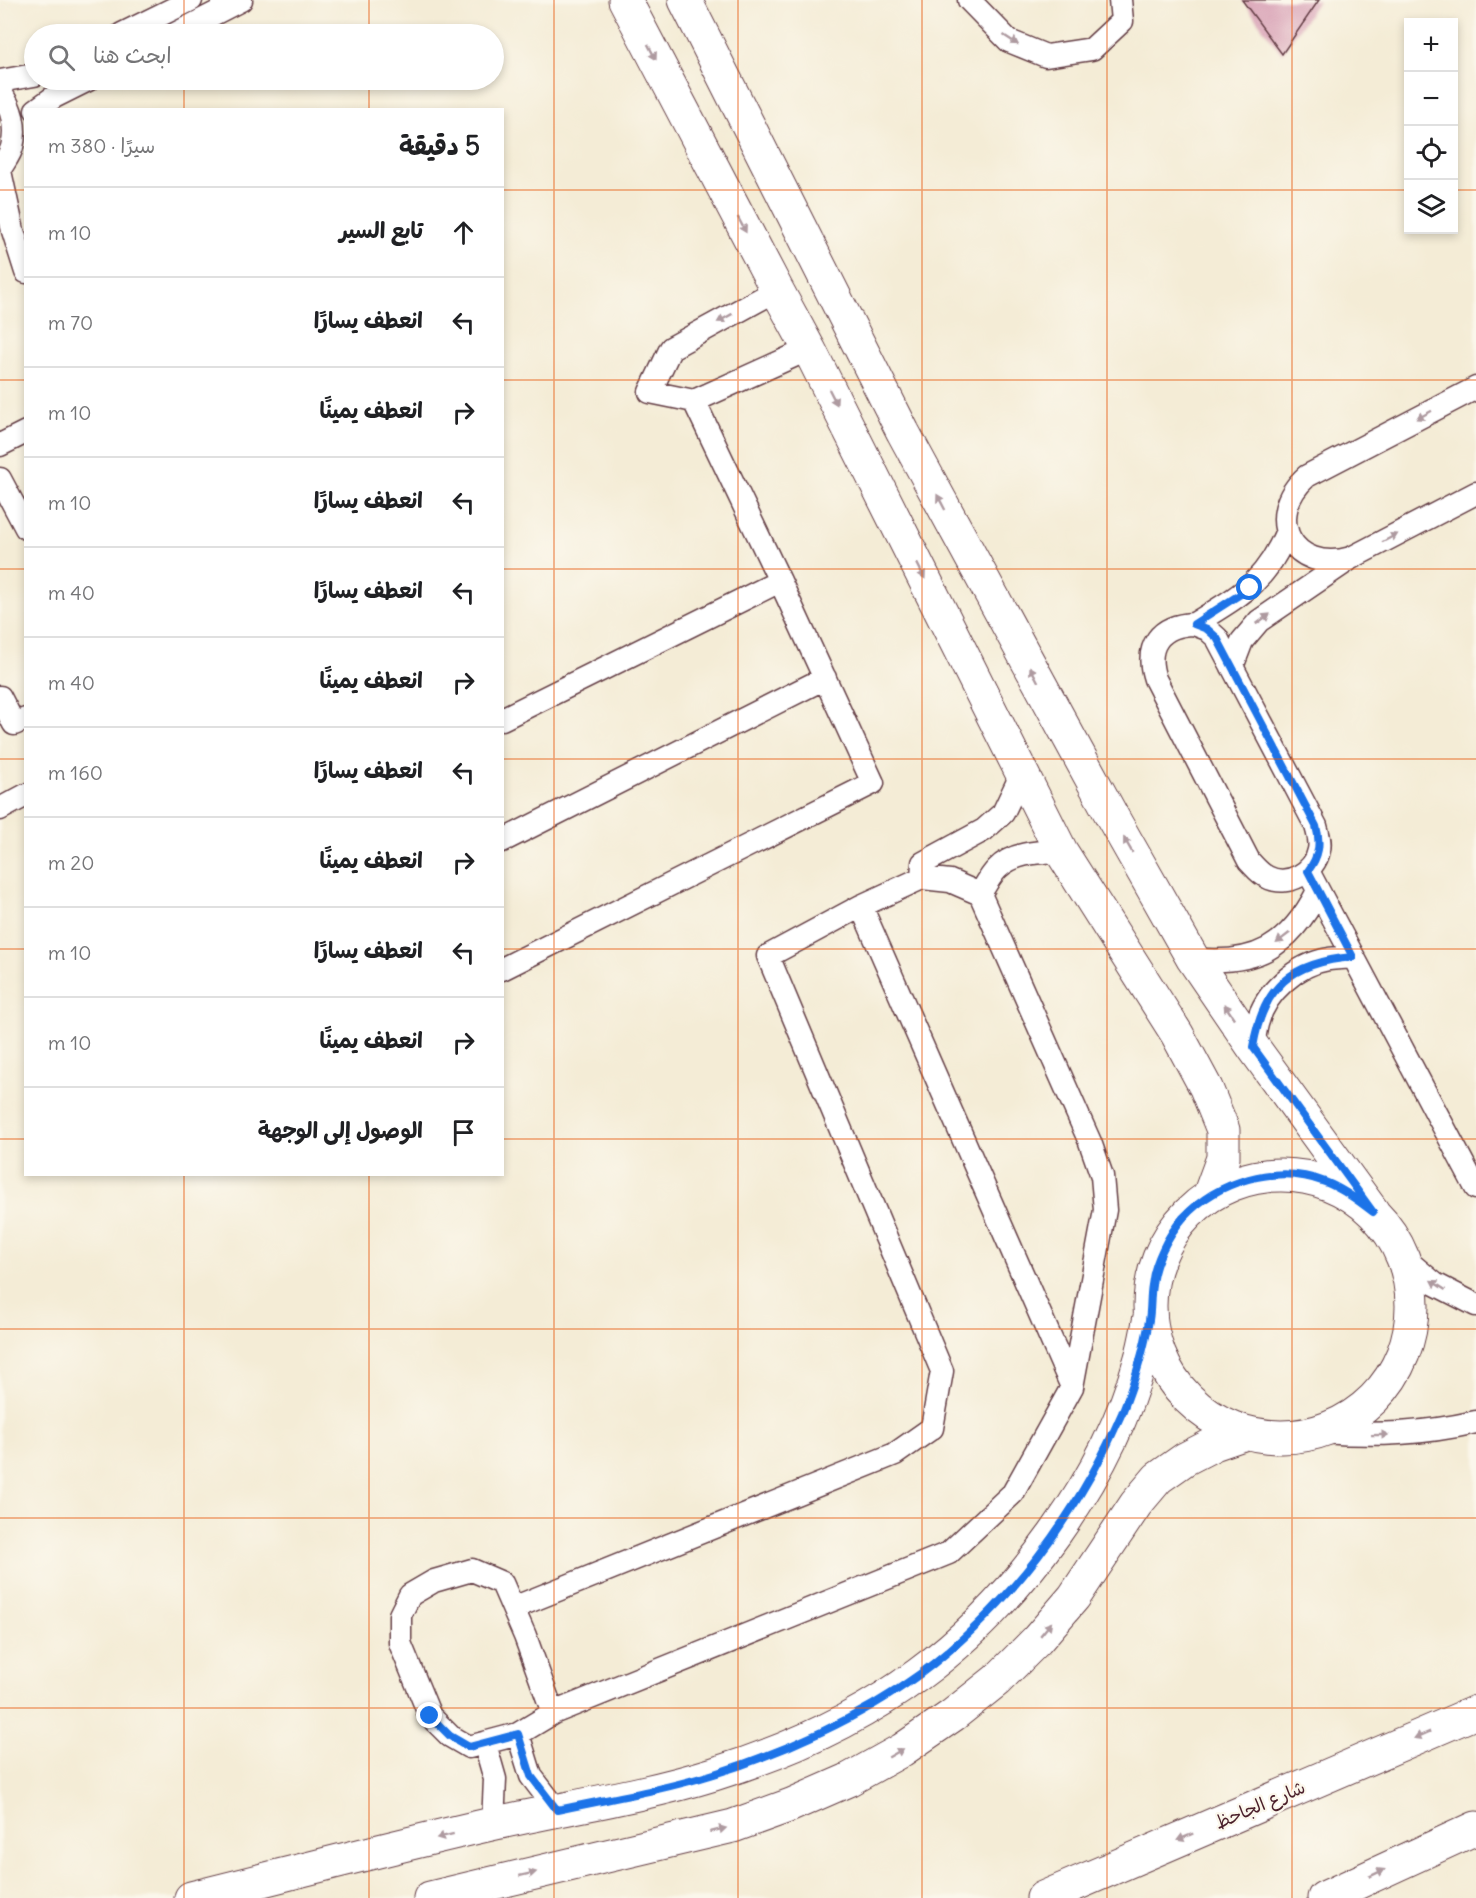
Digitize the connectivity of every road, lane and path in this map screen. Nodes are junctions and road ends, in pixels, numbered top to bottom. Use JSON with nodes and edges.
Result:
{"nodes":[{"id":1,"x":191,"y":0,"type":"edge"},
{"id":2,"x":241,"y":0,"type":"edge"},
{"id":3,"x":625,"y":0,"type":"edge"},
{"id":4,"x":685,"y":0,"type":"edge"},
{"id":5,"x":969,"y":0,"type":"edge"},
{"id":6,"x":1120,"y":0,"type":"edge"},
{"id":7,"x":142,"y":24,"type":"edge"},
{"id":8,"x":194,"y":24,"type":"edge"},
{"id":9,"x":24,"y":77,"type":"edge"},
{"id":10,"x":0,"y":81,"type":"edge"},
{"id":11,"x":68,"y":90,"type":"edge"},
{"id":12,"x":0,"y":92,"type":"edge"},
{"id":13,"x":39,"y":108,"type":"edge"},
{"id":14,"x":20,"y":120,"type":"edge"},
{"id":15,"x":0,"y":170,"type":"edge"},
{"id":16,"x":0,"y":243,"type":"edge"},
{"id":17,"x":24,"y":266,"type":"edge"},
{"id":18,"x":24,"y":280,"type":"edge"},
{"id":19,"x":777,"y":290,"type":"junction"},
{"id":20,"x":809,"y":349,"type":"junction"},
{"id":21,"x":1476,"y":388,"type":"edge"},
{"id":22,"x":694,"y":401,"type":"junction"},
{"id":23,"x":24,"y":433,"type":"edge"},
{"id":24,"x":0,"y":445,"type":"edge"},
{"id":25,"x":0,"y":479,"type":"edge"},
{"id":26,"x":1476,"y":493,"type":"edge"},
{"id":27,"x":24,"y":523,"type":"edge"},
{"id":28,"x":1287,"y":531,"type":"junction"},
{"id":29,"x":1351,"y":558,"type":"junction"},
{"id":30,"x":780,"y":581,"type":"junction"},
{"id":31,"x":1194,"y":624,"type":"junction"},
{"id":32,"x":1232,"y":667,"type":"junction"},
{"id":33,"x":825,"y":678,"type":"junction"},
{"id":34,"x":0,"y":697,"type":"edge"},
{"id":35,"x":504,"y":718,"type":"edge"},
{"id":36,"x":24,"y":720,"type":"edge"},
{"id":37,"x":1022,"y":773,"type":"junction"},
{"id":38,"x":24,"y":796,"type":"edge"},
{"id":39,"x":0,"y":809,"type":"edge"},
{"id":40,"x":504,"y":840,"type":"edge"},
{"id":41,"x":1061,"y":851,"type":"junction"},
{"id":42,"x":922,"y":878,"type":"junction"},
{"id":43,"x":1313,"y":881,"type":"junction"},
{"id":44,"x":980,"y":894,"type":"junction"},
{"id":45,"x":861,"y":906,"type":"junction"},
{"id":46,"x":1353,"y":957,"type":"junction"},
{"id":47,"x":1193,"y":959,"type":"junction"},
{"id":48,"x":504,"y":968,"type":"edge"},
{"id":49,"x":1253,"y":1047,"type":"junction"},
{"id":50,"x":1476,"y":1188,"type":"edge"},
{"id":51,"x":1209,"y":1196,"type":"junction"},
{"id":52,"x":1373,"y":1212,"type":"junction"},
{"id":53,"x":1404,"y":1258,"type":"junction"},
{"id":54,"x":1476,"y":1305,"type":"edge"},
{"id":55,"x":1150,"y":1317,"type":"junction"},
{"id":56,"x":1072,"y":1387,"type":"junction"},
{"id":57,"x":1476,"y":1422,"type":"edge"},
{"id":58,"x":1322,"y":1432,"type":"junction"},
{"id":59,"x":1246,"y":1433,"type":"junction"},
{"id":60,"x":513,"y":1608,"type":"junction"},
{"id":61,"x":1476,"y":1712,"type":"edge"},
{"id":62,"x":553,"y":1713,"type":"junction"},
{"id":63,"x":518,"y":1734,"type":"junction"},
{"id":64,"x":485,"y":1744,"type":"junction"},
{"id":65,"x":557,"y":1810,"type":"junction"},
{"id":66,"x":493,"y":1824,"type":"junction"},
{"id":67,"x":1476,"y":1828,"type":"edge"},
{"id":68,"x":191,"y":1898,"type":"edge"},
{"id":69,"x":430,"y":1898,"type":"edge"},
{"id":70,"x":1043,"y":1898,"type":"edge"},
{"id":71,"x":1323,"y":1898,"type":"edge"}],
"edges":[{"from":1,"to":7,"type":"lane"},
{"from":2,"to":8,"type":"lane"},
{"from":3,"to":19,"type":"street","one_way":true},
{"from":47,"to":4,"type":"street","one_way":true},
{"from":5,"to":6,"type":"lane","one_way":true},
{"from":9,"to":10,"type":"lane"},
{"from":11,"to":13,"type":"lane"},
{"from":12,"to":14,"type":"lane"},
{"from":14,"to":15,"type":"lane"},
{"from":15,"to":17,"type":"lane"},
{"from":16,"to":18,"type":"lane"},
{"from":19,"to":20,"type":"street"},
{"from":19,"to":22,"type":"lane","one_way":true},
{"from":20,"to":22,"type":"lane"},
{"from":20,"to":37,"type":"street","one_way":true},
{"from":21,"to":28,"type":"lane","one_way":true},
{"from":22,"to":30,"type":"lane"},
{"from":23,"to":24,"type":"lane"},
{"from":25,"to":27,"type":"lane"},
{"from":29,"to":26,"type":"lane","one_way":true},
{"from":28,"to":29,"type":"lane"},
{"from":28,"to":31,"type":"lane"},
{"from":32,"to":29,"type":"lane","one_way":true},
{"from":30,"to":33,"type":"lane"},
{"from":30,"to":35,"type":"lane"},
{"from":31,"to":32,"type":"lane"},
{"from":31,"to":43,"type":"lane"},
{"from":32,"to":43,"type":"lane"},
{"from":33,"to":40,"type":"lane"},
{"from":33,"to":48,"type":"lane"},
{"from":34,"to":36,"type":"lane"},
{"from":37,"to":41,"type":"street"},
{"from":37,"to":42,"type":"lane"},
{"from":38,"to":39,"type":"lane"},
{"from":41,"to":44,"type":"lane"},
{"from":41,"to":51,"type":"street"},
{"from":42,"to":44,"type":"lane"},
{"from":42,"to":45,"type":"lane"},
{"from":43,"to":46,"type":"lane"},
{"from":43,"to":47,"type":"lane","one_way":true},
{"from":44,"to":56,"type":"lane"},
{"from":45,"to":56,"type":"lane"},
{"from":45,"to":60,"type":"lane"},
{"from":46,"to":49,"type":"lane"},
{"from":46,"to":50,"type":"lane"},
{"from":49,"to":47,"type":"street","one_way":true},
{"from":49,"to":52,"type":"street"},
{"from":51,"to":52,"type":"street"},
{"from":51,"to":55,"type":"street"},
{"from":52,"to":53,"type":"street"},
{"from":54,"to":53,"type":"lane","one_way":true},
{"from":53,"to":58,"type":"street"},
{"from":55,"to":59,"type":"street"},
{"from":55,"to":65,"type":"street"},
{"from":56,"to":62,"type":"lane"},
{"from":58,"to":57,"type":"lane","one_way":true},
{"from":58,"to":59,"type":"street"},
{"from":69,"to":59,"type":"street","one_way":true},
{"from":60,"to":62,"type":"lane"},
{"from":60,"to":64,"type":"lane"},
{"from":61,"to":70,"type":"street","name":"شارع الجاحظ","one_way":true},
{"from":62,"to":63,"type":"lane"},
{"from":63,"to":64,"type":"lane"},
{"from":63,"to":65,"type":"lane"},
{"from":64,"to":66,"type":"lane"},
{"from":65,"to":66,"type":"street"},
{"from":66,"to":68,"type":"street","one_way":true},
{"from":71,"to":67,"type":"street","one_way":true}]}
